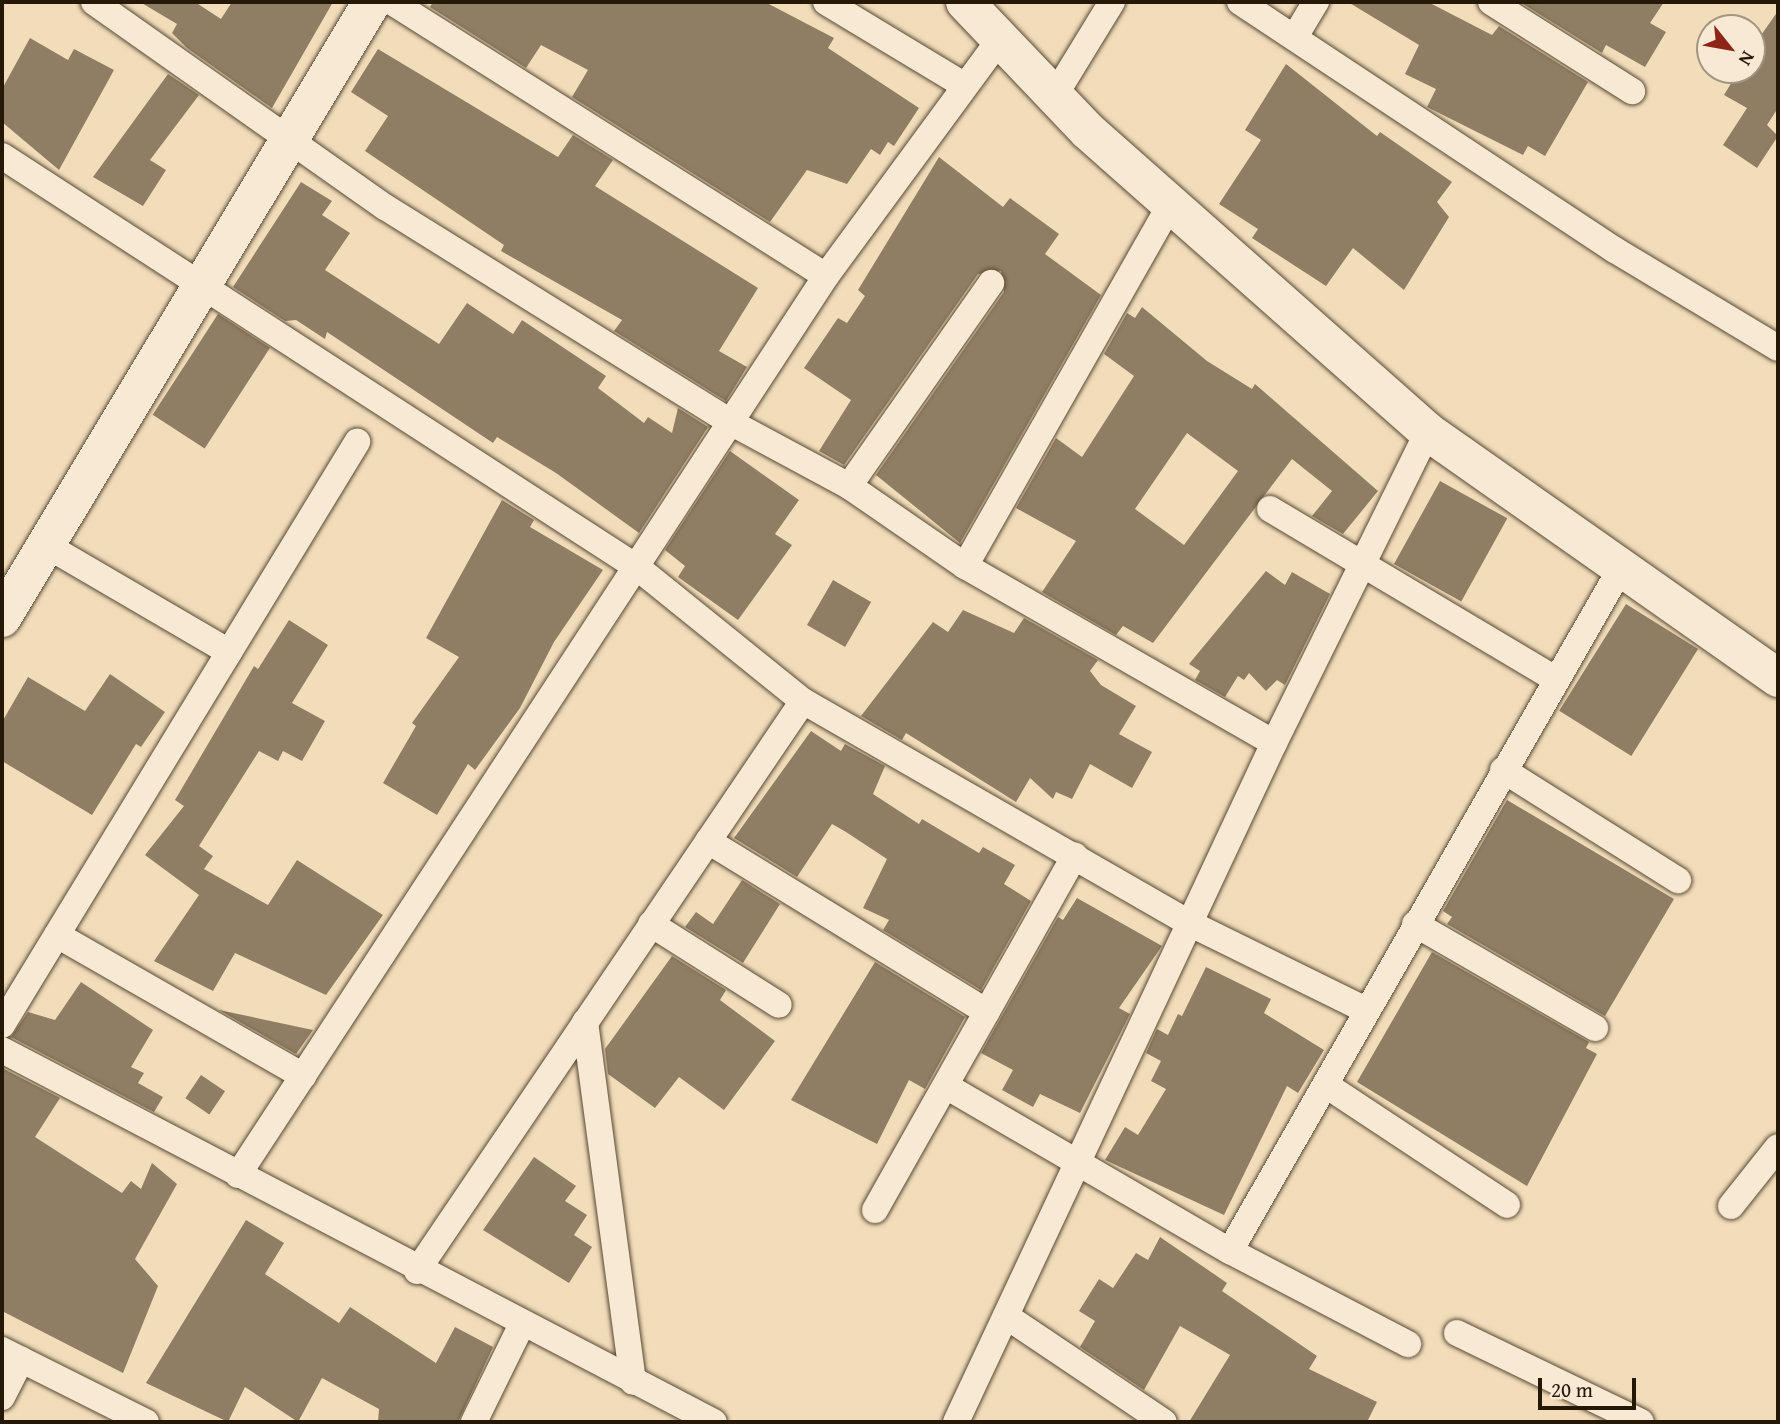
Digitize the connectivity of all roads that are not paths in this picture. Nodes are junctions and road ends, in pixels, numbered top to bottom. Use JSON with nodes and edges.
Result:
{"nodes":[{"id":1,"x":94,"y":2,"type":"edge"},
{"id":2,"x":372,"y":2,"type":"edge"},
{"id":3,"x":392,"y":2,"type":"edge"},
{"id":4,"x":826,"y":2,"type":"edge"},
{"id":5,"x":965,"y":2,"type":"edge"},
{"id":6,"x":1112,"y":2,"type":"edge"},
{"id":7,"x":1240,"y":2,"type":"edge"},
{"id":8,"x":1316,"y":2,"type":"edge"},
{"id":9,"x":1491,"y":2,"type":"edge"},
{"id":10,"x":1296,"y":35,"type":"junction"},
{"id":11,"x":1000,"y":38,"type":"junction"},
{"id":12,"x":965,"y":86,"type":"junction"},
{"id":13,"x":1632,"y":92,"type":"dead end"},
{"id":14,"x":1055,"y":95,"type":"junction"},
{"id":15,"x":287,"y":143,"type":"junction"},
{"id":16,"x":2,"y":156,"type":"edge"},
{"id":17,"x":1171,"y":204,"type":"junction"},
{"id":18,"x":826,"y":276,"type":"junction"},
{"id":19,"x":991,"y":283,"type":"dead end"},
{"id":20,"x":202,"y":284,"type":"junction"},
{"id":21,"x":1778,"y":348,"type":"edge"},
{"id":22,"x":732,"y":423,"type":"junction"},
{"id":23,"x":1428,"y":432,"type":"junction"},
{"id":24,"x":357,"y":442,"type":"dead end"},
{"id":25,"x":849,"y":486,"type":"junction"},
{"id":26,"x":1270,"y":509,"type":"dead end"},
{"id":27,"x":46,"y":545,"type":"junction"},
{"id":28,"x":965,"y":566,"type":"junction"},
{"id":29,"x":1359,"y":566,"type":"junction"},
{"id":30,"x":638,"y":568,"type":"junction"},
{"id":31,"x":1621,"y":568,"type":"junction"},
{"id":32,"x":2,"y":618,"type":"edge"},
{"id":33,"x":229,"y":652,"type":"junction"},
{"id":34,"x":1778,"y":678,"type":"edge"},
{"id":35,"x":1555,"y":679,"type":"junction"},
{"id":36,"x":803,"y":701,"type":"junction"},
{"id":37,"x":1273,"y":743,"type":"junction"},
{"id":38,"x":1503,"y":770,"type":"junction"},
{"id":39,"x":708,"y":841,"type":"junction"},
{"id":40,"x":1075,"y":855,"type":"junction"},
{"id":41,"x":1678,"y":880,"type":"dead end"},
{"id":42,"x":1189,"y":923,"type":"junction"},
{"id":43,"x":1415,"y":923,"type":"junction"},
{"id":44,"x":652,"y":924,"type":"junction"},
{"id":45,"x":57,"y":934,"type":"junction"},
{"id":46,"x":779,"y":1005,"type":"dead end"},
{"id":47,"x":1366,"y":1010,"type":"junction"},
{"id":48,"x":987,"y":1012,"type":"junction"},
{"id":49,"x":585,"y":1022,"type":"junction"},
{"id":50,"x":2,"y":1025,"type":"edge"},
{"id":51,"x":1595,"y":1028,"type":"dead end"},
{"id":52,"x":2,"y":1050,"type":"edge"},
{"id":53,"x":303,"y":1076,"type":"junction"},
{"id":54,"x":1326,"y":1085,"type":"junction"},
{"id":55,"x":946,"y":1086,"type":"junction"},
{"id":56,"x":1778,"y":1147,"type":"edge"},
{"id":57,"x":1076,"y":1160,"type":"junction"},
{"id":58,"x":238,"y":1175,"type":"junction"},
{"id":59,"x":1507,"y":1205,"type":"dead end"},
{"id":60,"x":1731,"y":1206,"type":"dead end"},
{"id":61,"x":875,"y":1210,"type":"dead end"},
{"id":62,"x":1230,"y":1251,"type":"junction"},
{"id":63,"x":417,"y":1270,"type":"junction"},
{"id":64,"x":1006,"y":1316,"type":"junction"},
{"id":65,"x":521,"y":1326,"type":"junction"},
{"id":66,"x":1457,"y":1333,"type":"dead end"},
{"id":67,"x":1408,"y":1344,"type":"dead end"},
{"id":68,"x":11,"y":1355,"type":"edge"},
{"id":69,"x":634,"y":1382,"type":"junction"},
{"id":70,"x":2,"y":1397,"type":"edge"},
{"id":71,"x":146,"y":1422,"type":"edge"},
{"id":72,"x":474,"y":1422,"type":"edge"},
{"id":73,"x":714,"y":1422,"type":"edge"},
{"id":74,"x":956,"y":1422,"type":"edge"},
{"id":75,"x":1164,"y":1422,"type":"edge"},
{"id":76,"x":1641,"y":1422,"type":"edge"}],
"edges":[{"from":1,"to":15,"type":"street"},
{"from":2,"to":15,"type":"street"},
{"from":3,"to":18,"type":"street"},
{"from":4,"to":12,"type":"street"},
{"from":5,"to":11,"type":"street"},
{"from":6,"to":14,"type":"street"},
{"from":7,"to":10,"type":"street"},
{"from":8,"to":10,"type":"street"},
{"from":9,"to":13,"type":"street"},
{"from":10,"to":21,"type":"street"},
{"from":11,"to":12,"type":"street"},
{"from":11,"to":14,"type":"street"},
{"from":12,"to":18,"type":"street"},
{"from":14,"to":17,"type":"street"},
{"from":15,"to":20,"type":"street"},
{"from":15,"to":22,"type":"street"},
{"from":16,"to":20,"type":"street"},
{"from":17,"to":23,"type":"street"},
{"from":17,"to":28,"type":"street"},
{"from":18,"to":22,"type":"street"},
{"from":19,"to":25,"type":"street"},
{"from":20,"to":27,"type":"street"},
{"from":20,"to":30,"type":"street"},
{"from":22,"to":25,"type":"street"},
{"from":22,"to":30,"type":"street"},
{"from":23,"to":29,"type":"street"},
{"from":23,"to":31,"type":"street"},
{"from":24,"to":33,"type":"street"},
{"from":25,"to":28,"type":"street"},
{"from":26,"to":29,"type":"street"},
{"from":27,"to":32,"type":"street"},
{"from":27,"to":33,"type":"street"},
{"from":28,"to":37,"type":"street"},
{"from":29,"to":35,"type":"street"},
{"from":29,"to":37,"type":"street"},
{"from":30,"to":36,"type":"street"},
{"from":30,"to":53,"type":"street"},
{"from":31,"to":34,"type":"street"},
{"from":31,"to":35,"type":"street"},
{"from":33,"to":45,"type":"street"},
{"from":35,"to":38,"type":"street"},
{"from":36,"to":39,"type":"street"},
{"from":36,"to":40,"type":"street"},
{"from":37,"to":42,"type":"street"},
{"from":38,"to":41,"type":"street"},
{"from":38,"to":43,"type":"street"},
{"from":39,"to":44,"type":"street"},
{"from":39,"to":48,"type":"street"},
{"from":40,"to":42,"type":"street"},
{"from":40,"to":48,"type":"street"},
{"from":42,"to":47,"type":"street"},
{"from":42,"to":57,"type":"street"},
{"from":43,"to":47,"type":"street"},
{"from":43,"to":51,"type":"street"},
{"from":44,"to":46,"type":"street"},
{"from":44,"to":49,"type":"street"},
{"from":45,"to":50,"type":"street"},
{"from":45,"to":53,"type":"street"},
{"from":47,"to":54,"type":"street"},
{"from":48,"to":55,"type":"street"},
{"from":49,"to":63,"type":"street"},
{"from":49,"to":69,"type":"street"},
{"from":52,"to":58,"type":"street"},
{"from":53,"to":58,"type":"street"},
{"from":54,"to":59,"type":"street"},
{"from":54,"to":62,"type":"street"},
{"from":55,"to":57,"type":"street"},
{"from":55,"to":61,"type":"street"},
{"from":56,"to":60,"type":"street"},
{"from":57,"to":62,"type":"street"},
{"from":57,"to":64,"type":"street"},
{"from":58,"to":63,"type":"street"},
{"from":62,"to":67,"type":"street"},
{"from":63,"to":65,"type":"street"},
{"from":64,"to":74,"type":"street"},
{"from":64,"to":75,"type":"street"},
{"from":65,"to":69,"type":"street"},
{"from":65,"to":72,"type":"street"},
{"from":66,"to":76,"type":"street"},
{"from":68,"to":70,"type":"street"},
{"from":68,"to":71,"type":"street"},
{"from":69,"to":73,"type":"street"}]}
